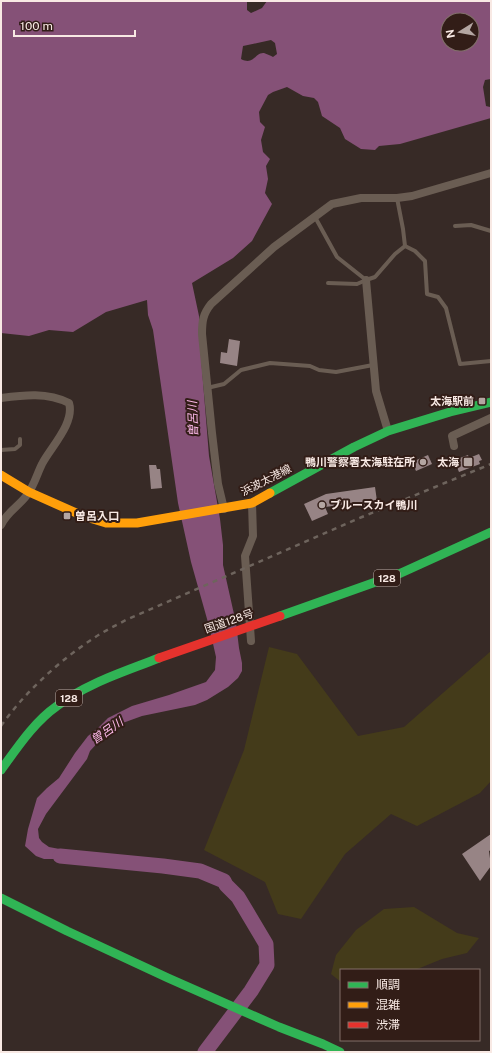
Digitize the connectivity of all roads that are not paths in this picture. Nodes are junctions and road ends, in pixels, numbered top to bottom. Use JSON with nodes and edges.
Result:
{"nodes":[{"id":1,"x":491,"y":173,"type":"edge"},
{"id":2,"x":397,"y":198,"type":"junction"},
{"id":3,"x":314,"y":216,"type":"junction"},
{"id":4,"x":456,"y":226,"type":"dead end"},
{"id":5,"x":491,"y":231,"type":"edge"},
{"id":6,"x":405,"y":246,"type":"junction"},
{"id":7,"x":366,"y":280,"type":"junction"},
{"id":8,"x":328,"y":282,"type":"dead end"},
{"id":9,"x":491,"y":362,"type":"edge"},
{"id":10,"x":374,"y":365,"type":"junction"},
{"id":11,"x":207,"y":388,"type":"junction"},
{"id":12,"x":1,"y":398,"type":"edge"},
{"id":13,"x":491,"y":402,"type":"edge"},
{"id":14,"x":491,"y":418,"type":"edge"},
{"id":15,"x":388,"y":431,"type":"junction"},
{"id":16,"x":20,"y":439,"type":"dead end"},
{"id":17,"x":454,"y":446,"type":"dead end"},
{"id":18,"x":1,"y":450,"type":"edge"},
{"id":19,"x":1,"y":475,"type":"edge"},
{"id":20,"x":29,"y":492,"type":"junction"},
{"id":21,"x":252,"y":503,"type":"junction"},
{"id":22,"x":222,"y":509,"type":"junction"},
{"id":23,"x":1,"y":524,"type":"edge"},
{"id":24,"x":491,"y":532,"type":"edge"},
{"id":25,"x":250,"y":641,"type":"dead end"},
{"id":26,"x":1,"y":770,"type":"edge"},
{"id":27,"x":1,"y":898,"type":"edge"},
{"id":28,"x":340,"y":1052,"type":"edge"}],
"edges":[{"from":1,"to":2,"type":"street"},
{"from":2,"to":3,"type":"street"},
{"from":2,"to":6,"type":"lane"},
{"from":3,"to":7,"type":"lane"},
{"from":3,"to":11,"type":"street"},
{"from":4,"to":5,"type":"lane"},
{"from":6,"to":7,"type":"lane"},
{"from":6,"to":9,"type":"lane"},
{"from":7,"to":8,"type":"lane"},
{"from":7,"to":10,"type":"street"},
{"from":10,"to":11,"type":"lane"},
{"from":10,"to":15,"type":"street"},
{"from":11,"to":22,"type":"street"},
{"from":12,"to":20,"type":"street"},
{"from":13,"to":15,"type":"main road","name":"浜波太港線"},
{"from":14,"to":17,"type":"street"},
{"from":15,"to":21,"type":"main road","name":"浜波太港線"},
{"from":16,"to":18,"type":"lane"},
{"from":19,"to":20,"type":"main road","name":"浜波太港線"},
{"from":20,"to":22,"type":"main road","name":"浜波太港線"},
{"from":20,"to":23,"type":"street"},
{"from":21,"to":22,"type":"main road","name":"浜波太港線"},
{"from":21,"to":25,"type":"street"},
{"from":24,"to":26,"type":"main road","name":"国道128号","number":"128","bridge":true},
{"from":27,"to":28,"type":"main road"}]}
